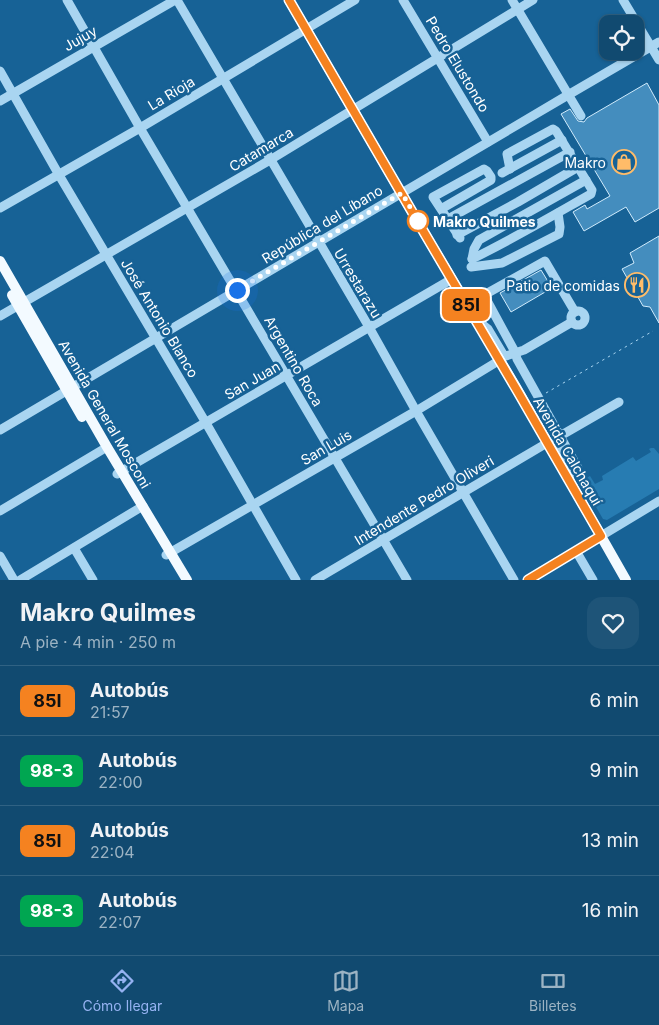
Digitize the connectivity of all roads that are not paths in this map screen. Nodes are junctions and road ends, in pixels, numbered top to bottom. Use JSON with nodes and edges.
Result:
{"nodes":[{"id":1,"x":67,"y":0,"type":"edge"},
{"id":2,"x":176,"y":0,"type":"edge"},
{"id":3,"x":289,"y":0,"type":"edge"},
{"id":4,"x":355,"y":0,"type":"edge"},
{"id":5,"x":404,"y":0,"type":"edge"},
{"id":6,"x":512,"y":0,"type":"edge"},
{"id":7,"x":533,"y":0,"type":"edge"},
{"id":8,"x":623,"y":0,"type":"edge"},
{"id":9,"x":517,"y":10,"type":"junction"},
{"id":10,"x":306,"y":30,"type":"junction"},
{"id":11,"x":655,"y":45,"type":"edge"},
{"id":12,"x":94,"y":46,"type":"junction"},
{"id":13,"x":438,"y":58,"type":"junction"},
{"id":14,"x":659,"y":60,"type":"edge"},
{"id":15,"x":0,"y":71,"type":"edge"},
{"id":16,"x":223,"y":78,"type":"junction"},
{"id":17,"x":13,"y":93,"type":"junction"},
{"id":18,"x":568,"y":95,"type":"junction"},
{"id":19,"x":0,"y":101,"type":"edge"},
{"id":20,"x":354,"y":110,"type":"junction"},
{"id":21,"x":582,"y":116,"type":"dead end"},
{"id":22,"x":140,"y":128,"type":"junction"},
{"id":23,"x":562,"y":140,"type":"junction"},
{"id":24,"x":488,"y":142,"type":"junction"},
{"id":25,"x":570,"y":152,"type":"junction"},
{"id":26,"x":270,"y":160,"type":"junction"},
{"id":27,"x":578,"y":167,"type":"junction"},
{"id":28,"x":59,"y":175,"type":"junction"},
{"id":29,"x":586,"y":180,"type":"junction"},
{"id":30,"x":402,"y":193,"type":"junction"},
{"id":31,"x":0,"y":208,"type":"edge"},
{"id":32,"x":188,"y":208,"type":"junction"},
{"id":33,"x":441,"y":209,"type":"junction"},
{"id":34,"x":558,"y":213,"type":"junction"},
{"id":35,"x":448,"y":219,"type":"junction"},
{"id":36,"x":318,"y":242,"type":"junction"},
{"id":37,"x":107,"y":255,"type":"junction"},
{"id":38,"x":0,"y":261,"type":"edge"},
{"id":39,"x":471,"y":267,"type":"dead end"},
{"id":40,"x":0,"y":275,"type":"edge"},
{"id":41,"x":452,"y":279,"type":"junction"},
{"id":42,"x":237,"y":290,"type":"junction"},
{"id":43,"x":21,"y":304,"type":"junction"},
{"id":44,"x":0,"y":316,"type":"edge"},
{"id":45,"x":474,"y":317,"type":"junction"},
{"id":46,"x":369,"y":327,"type":"junction"},
{"id":47,"x":156,"y":338,"type":"junction"},
{"id":48,"x":515,"y":352,"type":"junction"},
{"id":49,"x":500,"y":360,"type":"junction"},
{"id":50,"x":287,"y":375,"type":"junction"},
{"id":51,"x":70,"y":389,"type":"junction"},
{"id":52,"x":619,"y":402,"type":"dead end"},
{"id":53,"x":416,"y":411,"type":"junction"},
{"id":54,"x":206,"y":423,"type":"junction"},
{"id":55,"x":0,"y":430,"type":"edge"},
{"id":56,"x":560,"y":436,"type":"junction"},
{"id":57,"x":547,"y":443,"type":"junction"},
{"id":58,"x":105,"y":448,"type":"junction"},
{"id":59,"x":334,"y":458,"type":"junction"},
{"id":60,"x":578,"y":468,"type":"dead end"},
{"id":61,"x":119,"y":473,"type":"junction"},
{"id":62,"x":572,"y":488,"type":"junction"},
{"id":63,"x":464,"y":493,"type":"junction"},
{"id":64,"x":659,"y":501,"type":"edge"},
{"id":65,"x":253,"y":505,"type":"junction"},
{"id":66,"x":140,"y":507,"type":"junction"},
{"id":67,"x":0,"y":511,"type":"edge"},
{"id":68,"x":601,"y":536,"type":"junction"},
{"id":69,"x":383,"y":540,"type":"junction"},
{"id":70,"x":74,"y":548,"type":"junction"},
{"id":71,"x":576,"y":551,"type":"junction"},
{"id":72,"x":168,"y":554,"type":"junction"},
{"id":73,"x":0,"y":556,"type":"edge"},
{"id":74,"x":14,"y":580,"type":"edge"},
{"id":75,"x":20,"y":580,"type":"edge"},
{"id":76,"x":93,"y":580,"type":"edge"},
{"id":77,"x":180,"y":580,"type":"edge"},
{"id":78,"x":187,"y":580,"type":"edge"},
{"id":79,"x":296,"y":580,"type":"edge"},
{"id":80,"x":315,"y":580,"type":"edge"},
{"id":81,"x":407,"y":580,"type":"edge"},
{"id":82,"x":514,"y":580,"type":"edge"},
{"id":83,"x":528,"y":580,"type":"edge"},
{"id":84,"x":593,"y":580,"type":"edge"},
{"id":85,"x":626,"y":580,"type":"edge"}],
"edges":[{"from":1,"to":12,"type":"street","name":"Argentino Roca"},
{"from":2,"to":12,"type":"street","name":"Jujuy"},
{"from":2,"to":16,"type":"street","name":"Urrestarazu"},
{"from":3,"to":10,"type":"main road","name":"Avenida Calchaquí"},
{"from":4,"to":10,"type":"street","name":"La Rioja"},
{"from":5,"to":13,"type":"street","name":"Pedro Elustondo"},
{"from":6,"to":9,"type":"street"},
{"from":7,"to":9,"type":"street","name":"Catamarca"},
{"from":8,"to":11,"type":"street"},
{"from":9,"to":13,"type":"street","name":"Catamarca"},
{"from":9,"to":18,"type":"street"},
{"from":10,"to":16,"type":"street","name":"La Rioja"},
{"from":10,"to":20,"type":"main road","name":"Avenida Calchaquí"},
{"from":11,"to":14,"type":"street"},
{"from":11,"to":18,"type":"street","name":"República del Líbano"},
{"from":12,"to":17,"type":"street","name":"Jujuy"},
{"from":12,"to":22,"type":"street","name":"Argentino Roca"},
{"from":13,"to":20,"type":"street","name":"Catamarca"},
{"from":13,"to":24,"type":"street","name":"Pedro Elustondo"},
{"from":15,"to":17,"type":"street","name":"José Antonio Blanco"},
{"from":16,"to":22,"type":"street","name":"La Rioja"},
{"from":16,"to":26,"type":"street","name":"Urrestarazu"},
{"from":17,"to":19,"type":"street","name":"Jujuy"},
{"from":17,"to":28,"type":"street","name":"José Antonio Blanco"},
{"from":18,"to":21,"type":"street"},
{"from":18,"to":24,"type":"street","name":"República del Líbano"},
{"from":20,"to":26,"type":"street","name":"Catamarca"},
{"from":20,"to":30,"type":"main road","name":"Avenida Calchaquí"},
{"from":22,"to":28,"type":"street","name":"La Rioja"},
{"from":22,"to":32,"type":"street","name":"Argentino Roca"},
{"from":23,"to":23,"type":"street"},
{"from":23,"to":25,"type":"street"},
{"from":24,"to":30,"type":"street","name":"República del Líbano"},
{"from":25,"to":27,"type":"street"},
{"from":25,"to":35,"type":"street"},
{"from":26,"to":32,"type":"street","name":"Catamarca"},
{"from":26,"to":36,"type":"street","name":"Urrestarazu"},
{"from":27,"to":29,"type":"street"},
{"from":27,"to":35,"type":"street"},
{"from":28,"to":31,"type":"street","name":"La Rioja"},
{"from":28,"to":37,"type":"street","name":"José Antonio Blanco"},
{"from":29,"to":34,"type":"street"},
{"from":29,"to":34,"type":"street"},
{"from":30,"to":36,"type":"street","name":"República del Líbano"},
{"from":30,"to":41,"type":"main road","name":"Avenida Calchaquí"},
{"from":32,"to":37,"type":"street","name":"Catamarca"},
{"from":32,"to":42,"type":"street","name":"Argentino Roca"},
{"from":33,"to":33,"type":"street"},
{"from":33,"to":35,"type":"street"},
{"from":34,"to":39,"type":"street"},
{"from":36,"to":42,"type":"street","name":"República del Líbano"},
{"from":36,"to":46,"type":"street","name":"Urrestarazu"},
{"from":37,"to":43,"type":"street","name":"Catamarca"},
{"from":37,"to":47,"type":"street","name":"José Antonio Blanco"},
{"from":38,"to":43,"type":"main road","name":"Avenida General Mosconi"},
{"from":40,"to":43,"type":"main road","name":"Avenida General Mosconi"},
{"from":41,"to":45,"type":"main road","name":"Avenida Calchaquí"},
{"from":41,"to":46,"type":"street","name":"San Juan"},
{"from":42,"to":47,"type":"street","name":"República del Líbano"},
{"from":42,"to":50,"type":"street","name":"Argentino Roca"},
{"from":43,"to":44,"type":"street","name":"Catamarca"},
{"from":43,"to":51,"type":"main road","name":"Avenida General Mosconi"},
{"from":45,"to":48,"type":"street"},
{"from":45,"to":49,"type":"main road","name":"Avenida Calchaquí"},
{"from":46,"to":50,"type":"street","name":"San Juan"},
{"from":46,"to":53,"type":"street","name":"Urrestarazu"},
{"from":47,"to":51,"type":"street","name":"República del Líbano"},
{"from":47,"to":54,"type":"street","name":"José Antonio Blanco"},
{"from":48,"to":48,"type":"street"},
{"from":48,"to":56,"type":"street"},
{"from":49,"to":53,"type":"street","name":"San Luis"},
{"from":49,"to":57,"type":"main road","name":"Avenida Calchaquí"},
{"from":50,"to":54,"type":"street","name":"San Juan"},
{"from":50,"to":59,"type":"street","name":"Argentino Roca"},
{"from":51,"to":55,"type":"street","name":"República del Líbano"},
{"from":51,"to":58,"type":"main road","name":"Avenida General Mosconi"},
{"from":52,"to":56,"type":"street"},
{"from":53,"to":59,"type":"street","name":"San Luis"},
{"from":53,"to":63,"type":"street","name":"Urrestarazu"},
{"from":54,"to":61,"type":"street","name":"San Juan"},
{"from":54,"to":65,"type":"street","name":"José Antonio Blanco"},
{"from":56,"to":60,"type":"street"},
{"from":56,"to":62,"type":"street"},
{"from":57,"to":62,"type":"main road","name":"Avenida Calchaquí"},
{"from":57,"to":63,"type":"street","name":"Intendente Pedro Oliveri"},
{"from":58,"to":61,"type":"main road","name":"Avenida General Mosconi"},
{"from":58,"to":67,"type":"street"},
{"from":59,"to":65,"type":"street","name":"San Luis"},
{"from":59,"to":69,"type":"street","name":"Argentino Roca"},
{"from":61,"to":66,"type":"main road","name":"Avenida General Mosconi"},
{"from":62,"to":68,"type":"main road","name":"Avenida Calchaquí"},
{"from":63,"to":69,"type":"street","name":"Intendente Pedro Oliveri"},
{"from":63,"to":82,"type":"street","name":"Urrestarazu"},
{"from":64,"to":68,"type":"street"},
{"from":65,"to":72,"type":"street","name":"San Luis"},
{"from":65,"to":79,"type":"street","name":"José Antonio Blanco"},
{"from":66,"to":70,"type":"street"},
{"from":66,"to":72,"type":"main road","name":"Avenida General Mosconi"},
{"from":68,"to":71,"type":"street"},
{"from":68,"to":85,"type":"main road","name":"Avenida Calchaquí"},
{"from":69,"to":80,"type":"street","name":"Intendente Pedro Oliveri"},
{"from":69,"to":81,"type":"street","name":"Argentino Roca"},
{"from":70,"to":75,"type":"street"},
{"from":70,"to":76,"type":"street"},
{"from":71,"to":83,"type":"street"},
{"from":71,"to":84,"type":"street"},
{"from":72,"to":77,"type":"main road","name":"Avenida General Mosconi"},
{"from":72,"to":78,"type":"main road","name":"Avenida General Mosconi"},
{"from":73,"to":74,"type":"street"}]}
